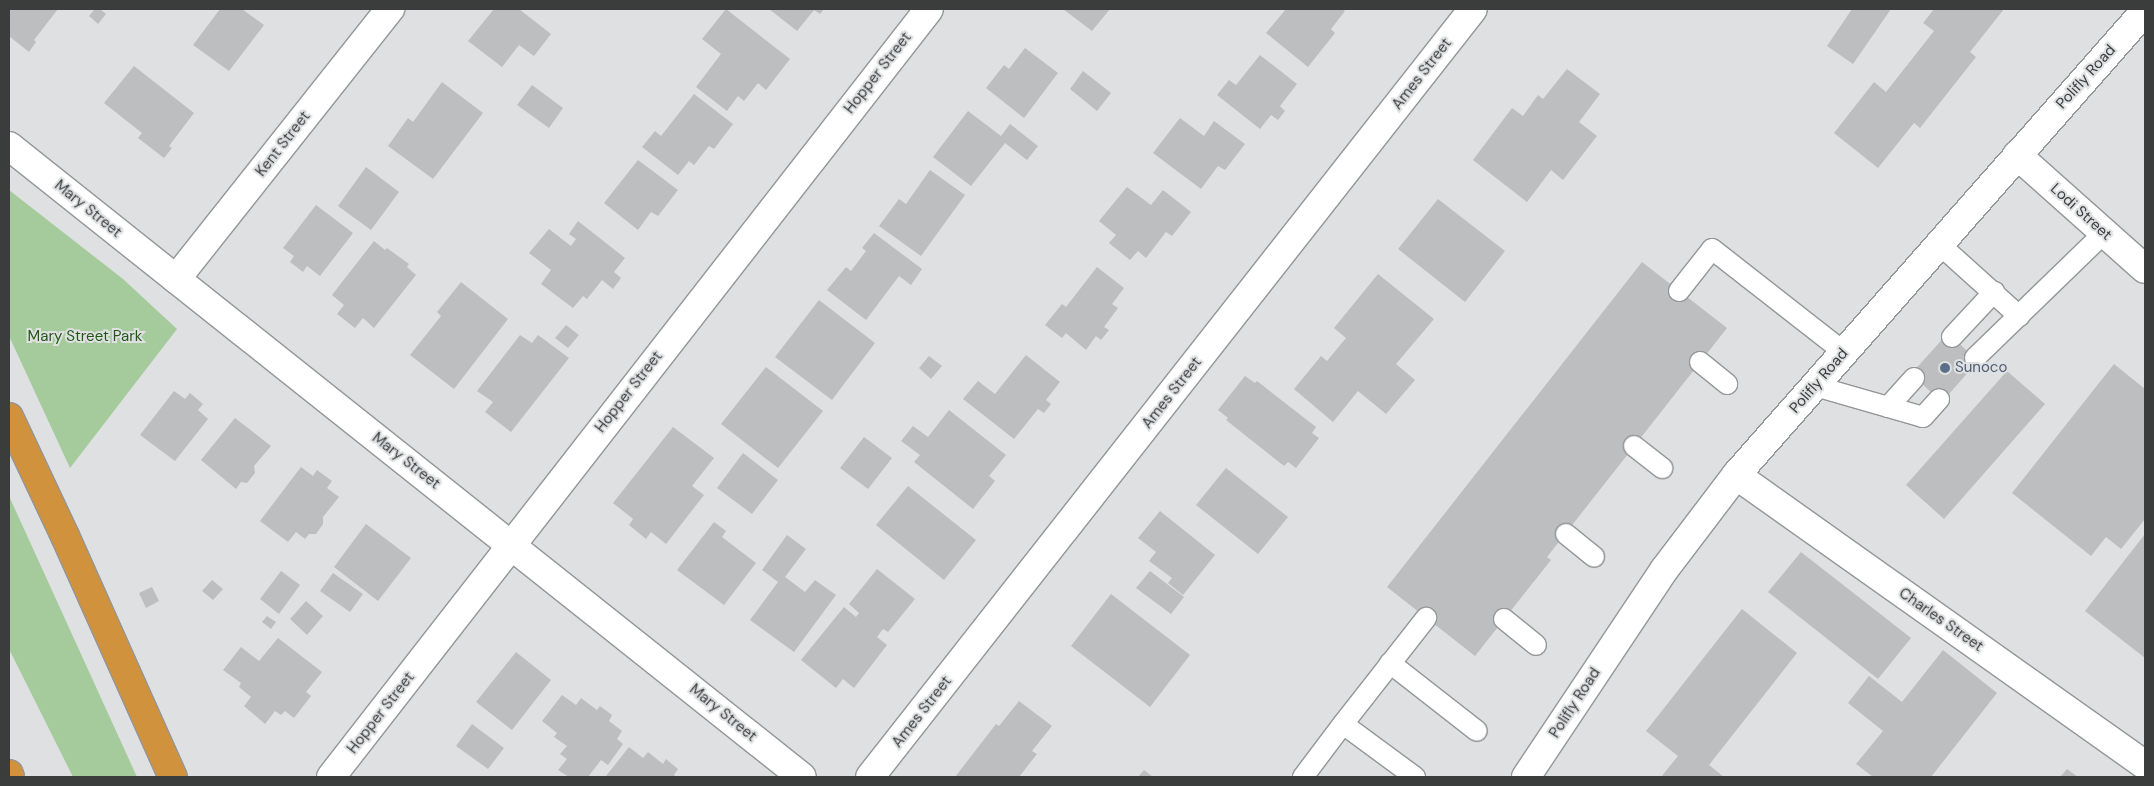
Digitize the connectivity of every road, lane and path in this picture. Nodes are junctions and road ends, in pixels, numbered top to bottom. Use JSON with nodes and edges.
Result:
{"nodes":[{"id":1,"x":390,"y":9,"type":"edge"},
{"id":2,"x":928,"y":9,"type":"edge"},
{"id":3,"x":1473,"y":9,"type":"edge"},
{"id":4,"x":2145,"y":11,"type":"edge"},
{"id":5,"x":9,"y":146,"type":"edge"},
{"id":6,"x":2017,"y":155,"type":"junction"},
{"id":7,"x":2104,"y":233,"type":"junction"},
{"id":8,"x":1939,"y":244,"type":"junction"},
{"id":9,"x":2145,"y":269,"type":"edge"},
{"id":10,"x":176,"y":279,"type":"junction"},
{"id":11,"x":1679,"y":291,"type":"dead end"},
{"id":12,"x":1994,"y":292,"type":"junction"},
{"id":13,"x":2019,"y":316,"type":"junction"},
{"id":14,"x":1952,"y":337,"type":"dead end"},
{"id":15,"x":1844,"y":352,"type":"junction"},
{"id":16,"x":1975,"y":358,"type":"dead end"},
{"id":17,"x":1700,"y":362,"type":"dead end"},
{"id":18,"x":1914,"y":378,"type":"dead end"},
{"id":19,"x":1727,"y":384,"type":"dead end"},
{"id":20,"x":1815,"y":386,"type":"junction"},
{"id":21,"x":1939,"y":399,"type":"dead end"},
{"id":22,"x":1888,"y":407,"type":"junction"},
{"id":23,"x":9,"y":417,"type":"edge"},
{"id":24,"x":1634,"y":446,"type":"dead end"},
{"id":25,"x":1662,"y":468,"type":"dead end"},
{"id":26,"x":1736,"y":475,"type":"junction"},
{"id":27,"x":1566,"y":534,"type":"dead end"},
{"id":28,"x":511,"y":544,"type":"junction"},
{"id":29,"x":1594,"y":557,"type":"dead end"},
{"id":30,"x":1426,"y":618,"type":"dead end"},
{"id":31,"x":1504,"y":619,"type":"dead end"},
{"id":32,"x":1536,"y":645,"type":"dead end"},
{"id":33,"x":1390,"y":663,"type":"junction"},
{"id":34,"x":1343,"y":724,"type":"junction"},
{"id":35,"x":1477,"y":731,"type":"dead end"},
{"id":36,"x":2145,"y":764,"type":"edge"},
{"id":37,"x":173,"y":777,"type":"edge"},
{"id":38,"x":331,"y":777,"type":"edge"},
{"id":39,"x":802,"y":777,"type":"edge"},
{"id":40,"x":870,"y":777,"type":"edge"},
{"id":41,"x":1303,"y":777,"type":"edge"},
{"id":42,"x":1415,"y":777,"type":"edge"},
{"id":43,"x":1526,"y":777,"type":"edge"}],
"edges":[{"from":1,"to":10,"type":"street","name":"Kent Street"},
{"from":2,"to":28,"type":"street","name":"Hopper Street"},
{"from":3,"to":40,"type":"street","name":"Ames Street"},
{"from":4,"to":6,"type":"street","name":"Polifly Road"},
{"from":5,"to":10,"type":"street","name":"Mary Street"},
{"from":6,"to":7,"type":"street","name":"Lodi Street"},
{"from":6,"to":8,"type":"street","name":"Polifly Road"},
{"from":7,"to":9,"type":"street","name":"Lodi Street"},
{"from":7,"to":13,"type":"lane"},
{"from":8,"to":12,"type":"lane"},
{"from":8,"to":15,"type":"street","name":"Polifly Road"},
{"from":10,"to":28,"type":"street","name":"Mary Street"},
{"from":11,"to":15,"type":"lane"},
{"from":12,"to":13,"type":"lane"},
{"from":12,"to":14,"type":"lane"},
{"from":13,"to":16,"type":"lane"},
{"from":15,"to":20,"type":"street","name":"Polifly Road"},
{"from":17,"to":19,"type":"lane"},
{"from":18,"to":22,"type":"lane"},
{"from":20,"to":22,"type":"lane"},
{"from":20,"to":26,"type":"street","name":"Polifly Road"},
{"from":21,"to":22,"type":"lane"},
{"from":23,"to":37,"type":"highway"},
{"from":24,"to":25,"type":"lane"},
{"from":26,"to":36,"type":"street","name":"Charles Street"},
{"from":26,"to":43,"type":"street","name":"Polifly Road"},
{"from":27,"to":29,"type":"lane"},
{"from":28,"to":38,"type":"street","name":"Hopper Street"},
{"from":28,"to":39,"type":"street","name":"Mary Street"},
{"from":30,"to":33,"type":"lane"},
{"from":31,"to":32,"type":"lane"},
{"from":33,"to":34,"type":"lane"},
{"from":33,"to":35,"type":"lane"},
{"from":34,"to":41,"type":"lane"},
{"from":34,"to":42,"type":"lane"}]}
